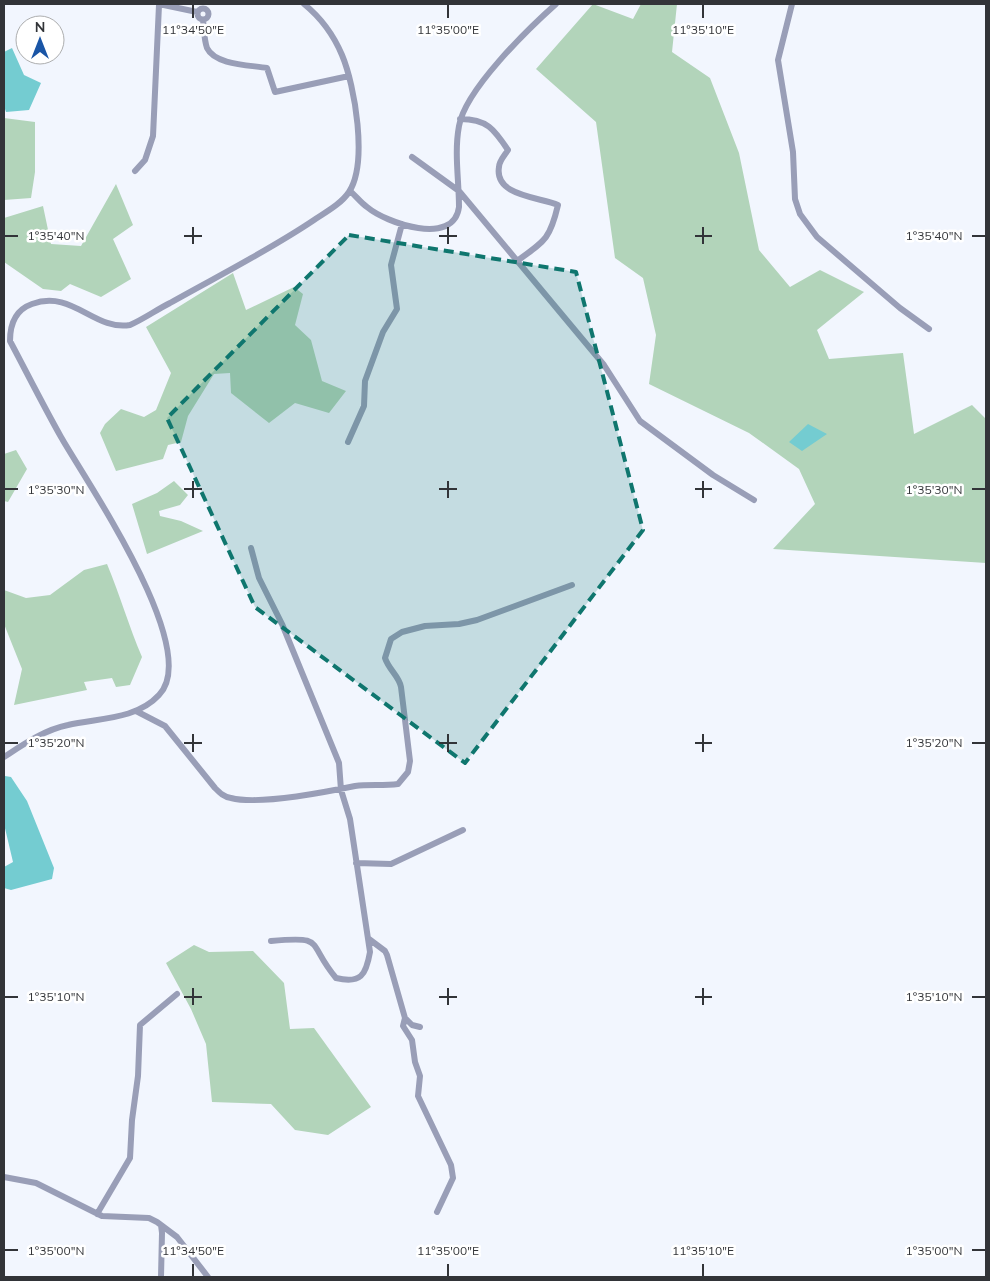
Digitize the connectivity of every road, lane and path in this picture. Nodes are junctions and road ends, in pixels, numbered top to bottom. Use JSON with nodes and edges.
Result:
{"nodes":[{"id":1,"x":304,"y":4,"type":"edge"},
{"id":2,"x":556,"y":4,"type":"edge"},
{"id":3,"x":792,"y":4,"type":"edge"},
{"id":4,"x":159,"y":5,"type":"edge"},
{"id":5,"x":349,"y":76,"type":"junction"},
{"id":6,"x":460,"y":119,"type":"junction"},
{"id":7,"x":412,"y":157,"type":"dead end"},
{"id":8,"x":135,"y":171,"type":"dead end"},
{"id":9,"x":350,"y":191,"type":"junction"},
{"id":10,"x":459,"y":191,"type":"junction"},
{"id":11,"x":402,"y":224,"type":"junction"},
{"id":12,"x":517,"y":260,"type":"junction"},
{"id":13,"x":929,"y":329,"type":"dead end"},
{"id":14,"x":348,"y":442,"type":"dead end"},
{"id":15,"x":754,"y":500,"type":"dead end"},
{"id":16,"x":251,"y":548,"type":"dead end"},
{"id":17,"x":572,"y":585,"type":"dead end"},
{"id":18,"x":136,"y":711,"type":"junction"},
{"id":19,"x":4,"y":756,"type":"edge"},
{"id":20,"x":341,"y":790,"type":"junction"},
{"id":21,"x":463,"y":830,"type":"dead end"},
{"id":22,"x":356,"y":863,"type":"junction"},
{"id":23,"x":369,"y":939,"type":"junction"},
{"id":24,"x":271,"y":941,"type":"dead end"},
{"id":25,"x":177,"y":994,"type":"dead end"},
{"id":26,"x":405,"y":1018,"type":"junction"},
{"id":27,"x":420,"y":1027,"type":"dead end"},
{"id":28,"x":4,"y":1177,"type":"edge"},
{"id":29,"x":437,"y":1212,"type":"dead end"},
{"id":30,"x":97,"y":1214,"type":"junction"},
{"id":31,"x":160,"y":1225,"type":"junction"},
{"id":32,"x":161,"y":1277,"type":"edge"},
{"id":33,"x":208,"y":1277,"type":"edge"}],
"edges":[{"from":1,"to":5,"type":"street"},
{"from":2,"to":6,"type":"street"},
{"from":3,"to":13,"type":"street"},
{"from":4,"to":5,"type":"street"},
{"from":4,"to":8,"type":"street"},
{"from":5,"to":9,"type":"street"},
{"from":6,"to":10,"type":"street"},
{"from":6,"to":12,"type":"street"},
{"from":7,"to":10,"type":"street"},
{"from":9,"to":11,"type":"street"},
{"from":9,"to":18,"type":"street"},
{"from":10,"to":11,"type":"street"},
{"from":10,"to":12,"type":"street"},
{"from":11,"to":14,"type":"street"},
{"from":12,"to":15,"type":"street"},
{"from":16,"to":20,"type":"street"},
{"from":17,"to":20,"type":"street"},
{"from":18,"to":19,"type":"street"},
{"from":18,"to":20,"type":"street"},
{"from":20,"to":22,"type":"street"},
{"from":21,"to":22,"type":"street"},
{"from":22,"to":23,"type":"street"},
{"from":23,"to":24,"type":"street"},
{"from":23,"to":26,"type":"street"},
{"from":25,"to":30,"type":"street"},
{"from":26,"to":27,"type":"street"},
{"from":26,"to":29,"type":"street"},
{"from":28,"to":30,"type":"street"},
{"from":30,"to":31,"type":"street"},
{"from":31,"to":32,"type":"street"},
{"from":31,"to":33,"type":"street"}]}
